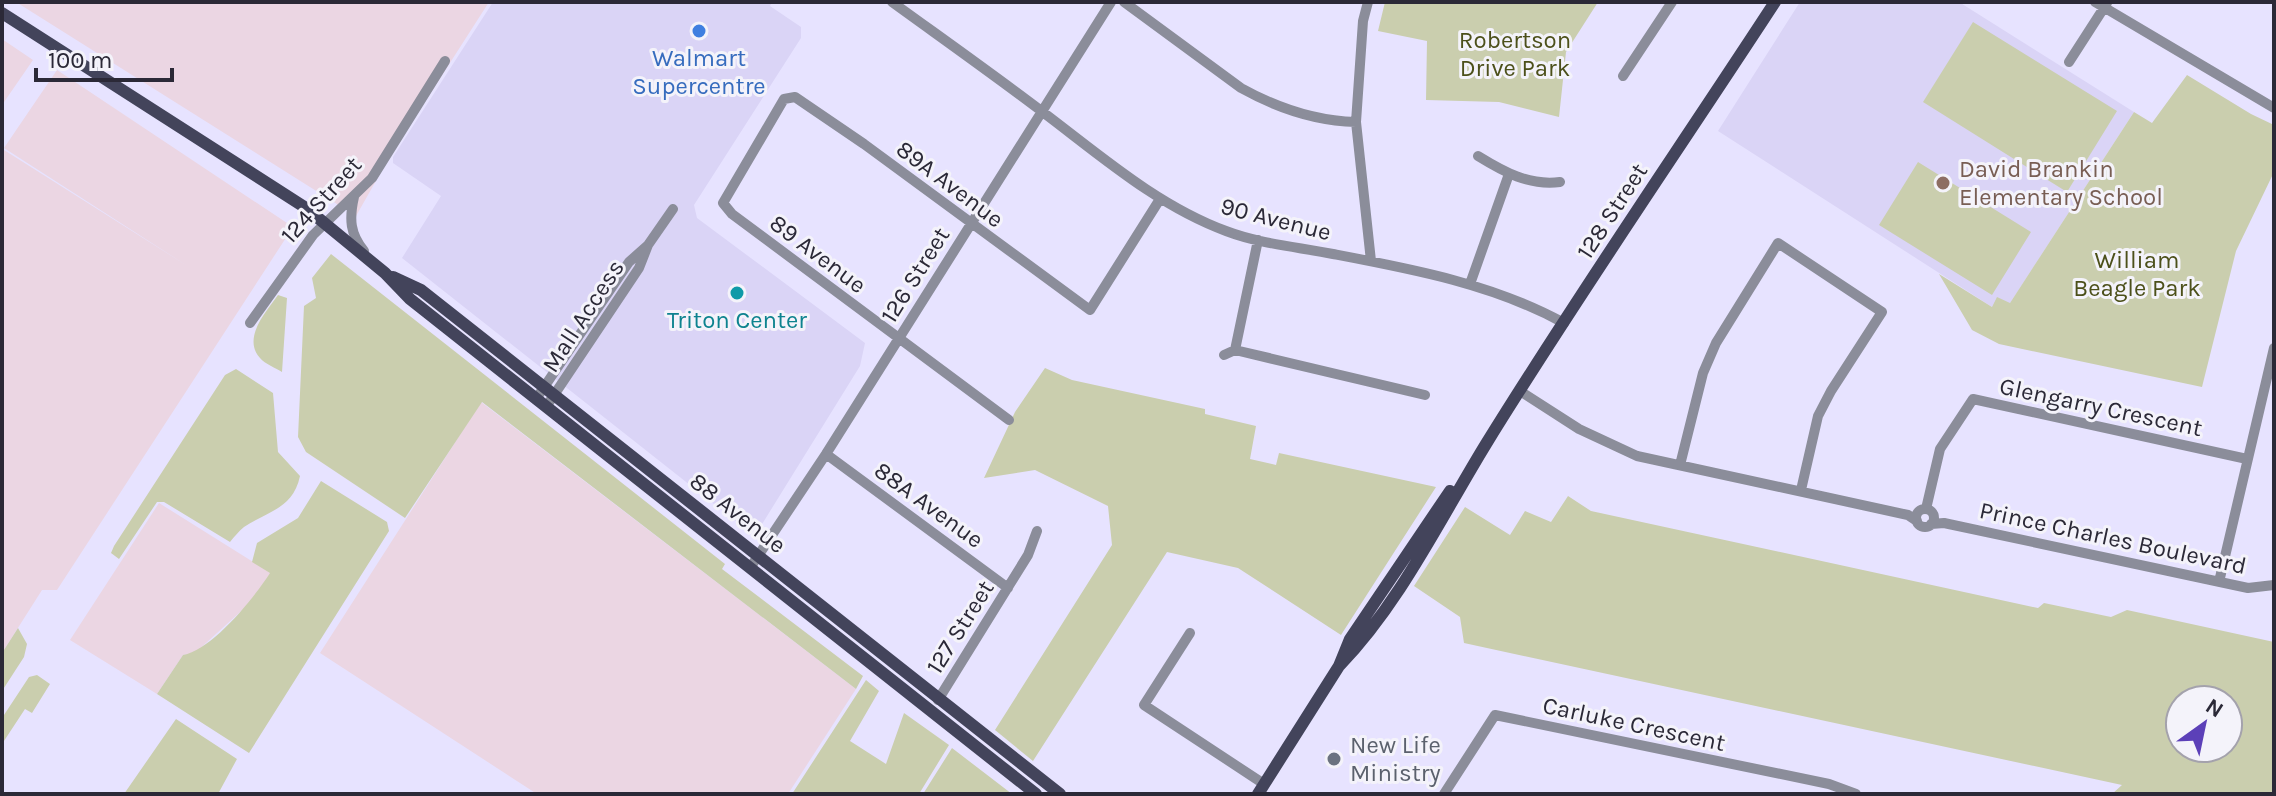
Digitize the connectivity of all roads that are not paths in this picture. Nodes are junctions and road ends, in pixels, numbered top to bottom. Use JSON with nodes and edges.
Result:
{"nodes":[{"id":1,"x":892,"y":2,"type":"edge"},
{"id":2,"x":1111,"y":2,"type":"edge"},
{"id":3,"x":1124,"y":2,"type":"edge"},
{"id":4,"x":1368,"y":2,"type":"edge"},
{"id":5,"x":1672,"y":2,"type":"edge"},
{"id":6,"x":1775,"y":2,"type":"edge"},
{"id":7,"x":2102,"y":4,"type":"edge"},
{"id":8,"x":2,"y":13,"type":"edge"},
{"id":9,"x":445,"y":61,"type":"dead end"},
{"id":10,"x":2069,"y":62,"type":"dead end"},
{"id":11,"x":1623,"y":76,"type":"dead end"},
{"id":12,"x":784,"y":99,"type":"joint"},
{"id":13,"x":2274,"y":108,"type":"edge"},
{"id":14,"x":1043,"y":112,"type":"junction"},
{"id":15,"x":1356,"y":122,"type":"junction"},
{"id":16,"x":1478,"y":156,"type":"dead end"},
{"id":17,"x":1509,"y":174,"type":"junction"},
{"id":18,"x":1560,"y":182,"type":"dead end"},
{"id":19,"x":354,"y":197,"type":"junction"},
{"id":20,"x":1160,"y":199,"type":"junction"},
{"id":21,"x":673,"y":209,"type":"dead end"},
{"id":22,"x":323,"y":223,"type":"junction"},
{"id":23,"x":970,"y":224,"type":"junction"},
{"id":24,"x":1258,"y":240,"type":"junction"},
{"id":25,"x":1371,"y":261,"type":"junction"},
{"id":26,"x":380,"y":268,"type":"junction"},
{"id":27,"x":1470,"y":284,"type":"junction"},
{"id":28,"x":250,"y":323,"type":"dead end"},
{"id":29,"x":1564,"y":323,"type":"junction"},
{"id":30,"x":898,"y":340,"type":"junction"},
{"id":31,"x":2274,"y":348,"type":"edge"},
{"id":32,"x":1235,"y":350,"type":"junction"},
{"id":33,"x":1224,"y":355,"type":"dead end"},
{"id":34,"x":1520,"y":391,"type":"junction"},
{"id":35,"x":550,"y":392,"type":"junction"},
{"id":36,"x":1425,"y":395,"type":"dead end"},
{"id":37,"x":541,"y":403,"type":"junction"},
{"id":38,"x":1009,"y":420,"type":"dead end"},
{"id":39,"x":826,"y":454,"type":"junction"},
{"id":40,"x":2247,"y":459,"type":"junction"},
{"id":41,"x":1680,"y":465,"type":"junction"},
{"id":42,"x":1801,"y":490,"type":"junction"},
{"id":43,"x":1922,"y":516,"type":"junction"},
{"id":44,"x":1037,"y":531,"type":"dead end"},
{"id":45,"x":758,"y":557,"type":"junction"},
{"id":46,"x":750,"y":568,"type":"junction"},
{"id":47,"x":2219,"y":582,"type":"junction"},
{"id":48,"x":2274,"y":585,"type":"edge"},
{"id":49,"x":1008,"y":588,"type":"junction"},
{"id":50,"x":1190,"y":633,"type":"dead end"},
{"id":51,"x":938,"y":700,"type":"junction"},
{"id":52,"x":1261,"y":789,"type":"edge"},
{"id":53,"x":1036,"y":794,"type":"edge"},
{"id":54,"x":1060,"y":794,"type":"edge"},
{"id":55,"x":1444,"y":794,"type":"edge"},
{"id":56,"x":1856,"y":794,"type":"edge"}],
"edges":[{"from":1,"to":14,"type":"street","name":"90 Avenue"},
{"from":2,"to":14,"type":"street","name":"126 Street"},
{"from":3,"to":15,"type":"street"},
{"from":4,"to":15,"type":"street"},
{"from":5,"to":11,"type":"street"},
{"from":6,"to":29,"type":"main road","name":"128 Street"},
{"from":7,"to":10,"type":"street"},
{"from":7,"to":13,"type":"street"},
{"from":8,"to":22,"type":"main road","name":"88 Avenue"},
{"from":9,"to":19,"type":"street","name":"124 Street"},
{"from":12,"to":23,"type":"street","name":"89A Avenue"},
{"from":12,"to":30,"type":"street","name":"89 Avenue"},
{"from":14,"to":20,"type":"street","name":"90 Avenue"},
{"from":14,"to":23,"type":"street","name":"126 Street"},
{"from":15,"to":25,"type":"street"},
{"from":16,"to":17,"type":"street"},
{"from":17,"to":18,"type":"street"},
{"from":17,"to":27,"type":"street"},
{"from":19,"to":22,"type":"street","name":"124 Street"},
{"from":19,"to":26,"type":"street"},
{"from":20,"to":23,"type":"street","name":"89A Avenue"},
{"from":20,"to":24,"type":"street","name":"90 Avenue"},
{"from":21,"to":35,"type":"street","name":"Mall Access"},
{"from":22,"to":26,"type":"main road","name":"88 Avenue"},
{"from":22,"to":28,"type":"street","name":"124 Street"},
{"from":23,"to":30,"type":"street","name":"126 Street"},
{"from":24,"to":25,"type":"street","name":"90 Avenue"},
{"from":24,"to":32,"type":"street"},
{"from":25,"to":27,"type":"street","name":"90 Avenue"},
{"from":26,"to":35,"type":"main road","name":"88 Avenue"},
{"from":26,"to":37,"type":"main road","name":"88 Avenue"},
{"from":27,"to":29,"type":"street","name":"90 Avenue"},
{"from":29,"to":34,"type":"main road","name":"128 Street"},
{"from":30,"to":38,"type":"street","name":"89 Avenue"},
{"from":30,"to":39,"type":"street","name":"126 Street"},
{"from":31,"to":40,"type":"street"},
{"from":32,"to":33,"type":"street"},
{"from":32,"to":36,"type":"street"},
{"from":34,"to":41,"type":"street","name":"Prince Charles Boulevard"},
{"from":34,"to":52,"type":"main road","name":"128 Street"},
{"from":35,"to":37,"type":"street","name":"Mall Access"},
{"from":35,"to":45,"type":"main road","name":"88 Avenue"},
{"from":37,"to":46,"type":"main road","name":"88 Avenue"},
{"from":39,"to":45,"type":"street","name":"126 Street"},
{"from":39,"to":49,"type":"street","name":"88A Avenue"},
{"from":40,"to":43,"type":"street","name":"Glengarry Crescent"},
{"from":40,"to":47,"type":"street"},
{"from":41,"to":42,"type":"street","name":"Prince Charles Boulevard"},
{"from":41,"to":42,"type":"street"},
{"from":42,"to":43,"type":"street","name":"Prince Charles Boulevard"},
{"from":43,"to":47,"type":"street","name":"Prince Charles Boulevard"},
{"from":44,"to":49,"type":"street","name":"127 Street"},
{"from":45,"to":46,"type":"street","name":"126 Street"},
{"from":45,"to":51,"type":"main road","name":"88 Avenue"},
{"from":46,"to":53,"type":"main road","name":"88 Avenue"},
{"from":47,"to":48,"type":"street","name":"Prince Charles Boulevard"},
{"from":49,"to":51,"type":"street","name":"127 Street"},
{"from":50,"to":52,"type":"street"},
{"from":51,"to":54,"type":"main road","name":"88 Avenue"},
{"from":55,"to":56,"type":"street","name":"Carluke Crescent"}]}
